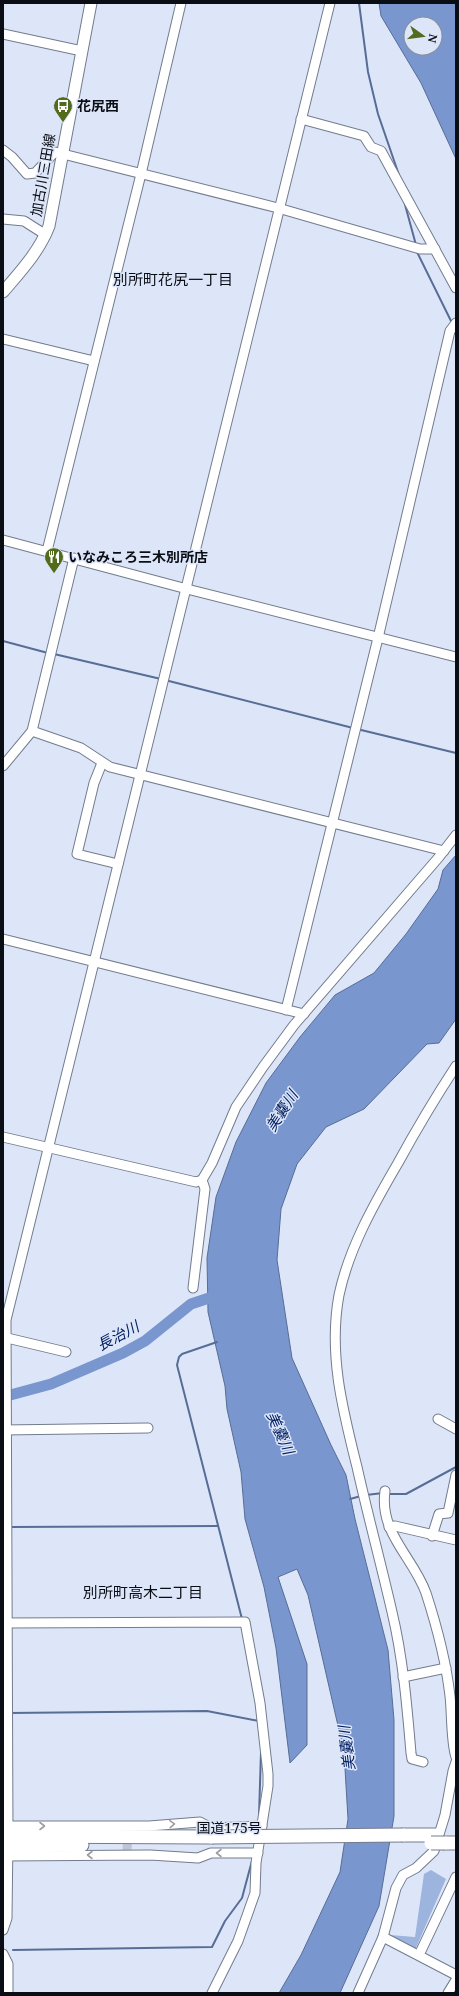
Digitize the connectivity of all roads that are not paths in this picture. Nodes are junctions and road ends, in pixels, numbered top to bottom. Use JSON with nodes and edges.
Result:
{"nodes":[{"id":1,"x":91,"y":3,"type":"edge"},
{"id":2,"x":181,"y":3,"type":"edge"},
{"id":3,"x":330,"y":3,"type":"edge"},
{"id":4,"x":3,"y":34,"type":"edge"},
{"id":5,"x":82,"y":51,"type":"junction"},
{"id":6,"x":301,"y":119,"type":"junction"},
{"id":7,"x":3,"y":150,"type":"edge"},
{"id":8,"x":61,"y":154,"type":"junction"},
{"id":9,"x":142,"y":174,"type":"junction"},
{"id":10,"x":278,"y":208,"type":"junction"},
{"id":11,"x":3,"y":219,"type":"edge"},
{"id":12,"x":46,"y":235,"type":"junction"},
{"id":13,"x":435,"y":249,"type":"junction"},
{"id":14,"x":456,"y":288,"type":"edge"},
{"id":15,"x":3,"y":292,"type":"edge"},
{"id":16,"x":456,"y":323,"type":"edge"},
{"id":17,"x":3,"y":340,"type":"edge"},
{"id":18,"x":94,"y":361,"type":"junction"},
{"id":19,"x":3,"y":540,"type":"edge"},
{"id":20,"x":47,"y":551,"type":"junction"},
{"id":21,"x":74,"y":558,"type":"junction"},
{"id":22,"x":187,"y":589,"type":"junction"},
{"id":23,"x":378,"y":638,"type":"junction"},
{"id":24,"x":456,"y":657,"type":"edge"},
{"id":25,"x":32,"y":731,"type":"junction"},
{"id":26,"x":102,"y":763,"type":"junction"},
{"id":27,"x":3,"y":766,"type":"edge"},
{"id":28,"x":140,"y":775,"type":"junction"},
{"id":29,"x":331,"y":823,"type":"junction"},
{"id":30,"x":456,"y":835,"type":"edge"},
{"id":31,"x":444,"y":850,"type":"junction"},
{"id":32,"x":118,"y":864,"type":"junction"},
{"id":33,"x":3,"y":939,"type":"edge"},
{"id":34,"x":94,"y":962,"type":"junction"},
{"id":35,"x":286,"y":1010,"type":"junction"},
{"id":36,"x":304,"y":1014,"type":"junction"},
{"id":37,"x":456,"y":1066,"type":"edge"},
{"id":38,"x":3,"y":1137,"type":"edge"},
{"id":39,"x":48,"y":1148,"type":"junction"},
{"id":40,"x":202,"y":1180,"type":"junction"},
{"id":41,"x":193,"y":1288,"type":"dead end"},
{"id":42,"x":5,"y":1337,"type":"edge"},
{"id":43,"x":66,"y":1352,"type":"dead end"},
{"id":44,"x":438,"y":1420,"type":"dead end"},
{"id":45,"x":148,"y":1428,"type":"dead end"},
{"id":46,"x":456,"y":1429,"type":"edge"},
{"id":47,"x":5,"y":1430,"type":"edge"},
{"id":48,"x":456,"y":1475,"type":"edge"},
{"id":49,"x":385,"y":1491,"type":"dead end"},
{"id":50,"x":389,"y":1527,"type":"junction"},
{"id":51,"x":432,"y":1536,"type":"junction"},
{"id":52,"x":456,"y":1540,"type":"edge"},
{"id":53,"x":5,"y":1623,"type":"edge"},
{"id":54,"x":446,"y":1668,"type":"junction"},
{"id":55,"x":403,"y":1677,"type":"junction"},
{"id":56,"x":456,"y":1757,"type":"edge"},
{"id":57,"x":423,"y":1762,"type":"dead end"},
{"id":58,"x":456,"y":1762,"type":"edge"},
{"id":59,"x":262,"y":1826,"type":"junction"},
{"id":60,"x":446,"y":1839,"type":"edge"},
{"id":61,"x":6,"y":1841,"type":"edge"},
{"id":62,"x":258,"y":1853,"type":"junction"},
{"id":63,"x":456,"y":1877,"type":"edge"},
{"id":64,"x":3,"y":1930,"type":"edge"},
{"id":65,"x":383,"y":1937,"type":"junction"},
{"id":66,"x":3,"y":1954,"type":"edge"},
{"id":67,"x":419,"y":1955,"type":"junction"},
{"id":68,"x":456,"y":1975,"type":"edge"},
{"id":69,"x":456,"y":1980,"type":"edge"},
{"id":70,"x":8,"y":1993,"type":"edge"},
{"id":71,"x":212,"y":1993,"type":"edge"},
{"id":72,"x":358,"y":1993,"type":"edge"},
{"id":73,"x":448,"y":1993,"type":"edge"}],
"edges":[{"from":1,"to":5,"type":"main road","name":"加古川三田線"},
{"from":2,"to":9,"type":"street"},
{"from":3,"to":6,"type":"street"},
{"from":4,"to":5,"type":"street"},
{"from":5,"to":8,"type":"main road","name":"加古川三田線"},
{"from":6,"to":10,"type":"street"},
{"from":6,"to":13,"type":"street"},
{"from":7,"to":8,"type":"street"},
{"from":8,"to":9,"type":"street"},
{"from":8,"to":12,"type":"main road","name":"加古川三田線"},
{"from":9,"to":10,"type":"street"},
{"from":9,"to":18,"type":"street"},
{"from":10,"to":13,"type":"street"},
{"from":10,"to":22,"type":"street"},
{"from":11,"to":12,"type":"street"},
{"from":12,"to":15,"type":"main road","name":"加古川三田線"},
{"from":13,"to":14,"type":"street"},
{"from":16,"to":23,"type":"street"},
{"from":17,"to":18,"type":"street"},
{"from":18,"to":20,"type":"street"},
{"from":19,"to":20,"type":"street"},
{"from":20,"to":21,"type":"street"},
{"from":21,"to":22,"type":"street"},
{"from":21,"to":25,"type":"street"},
{"from":22,"to":23,"type":"street"},
{"from":22,"to":28,"type":"street"},
{"from":23,"to":24,"type":"street"},
{"from":23,"to":29,"type":"street"},
{"from":25,"to":26,"type":"street"},
{"from":25,"to":27,"type":"street"},
{"from":26,"to":28,"type":"street"},
{"from":26,"to":32,"type":"street"},
{"from":28,"to":29,"type":"street"},
{"from":28,"to":32,"type":"street"},
{"from":29,"to":31,"type":"street"},
{"from":29,"to":35,"type":"street"},
{"from":30,"to":31,"type":"street"},
{"from":31,"to":36,"type":"street"},
{"from":32,"to":34,"type":"street"},
{"from":33,"to":34,"type":"street"},
{"from":34,"to":35,"type":"street"},
{"from":34,"to":39,"type":"street"},
{"from":35,"to":36,"type":"street"},
{"from":36,"to":40,"type":"street"},
{"from":37,"to":55,"type":"street"},
{"from":38,"to":39,"type":"street"},
{"from":39,"to":40,"type":"street"},
{"from":39,"to":42,"type":"street"},
{"from":40,"to":41,"type":"street"},
{"from":42,"to":43,"type":"street"},
{"from":42,"to":47,"type":"street"},
{"from":44,"to":46,"type":"street"},
{"from":45,"to":47,"type":"street"},
{"from":47,"to":53,"type":"street"},
{"from":48,"to":51,"type":"street"},
{"from":49,"to":50,"type":"street"},
{"from":50,"to":51,"type":"street"},
{"from":50,"to":54,"type":"street"},
{"from":51,"to":52,"type":"street"},
{"from":53,"to":59,"type":"street"},
{"from":53,"to":61,"type":"street"},
{"from":54,"to":55,"type":"street"},
{"from":54,"to":56,"type":"street"},
{"from":55,"to":57,"type":"street"},
{"from":58,"to":65,"type":"street"},
{"from":61,"to":59,"type":"street","one_way":true},
{"from":59,"to":62,"type":"street"},
{"from":60,"to":61,"type":"highway","name":"国道175号","bridge":true},
{"from":62,"to":61,"type":"street","one_way":true},
{"from":61,"to":64,"type":"street"},
{"from":62,"to":71,"type":"street"},
{"from":63,"to":67,"type":"street"},
{"from":65,"to":67,"type":"street"},
{"from":65,"to":72,"type":"street"},
{"from":66,"to":70,"type":"street"},
{"from":67,"to":68,"type":"street"},
{"from":69,"to":73,"type":"street"}]}
